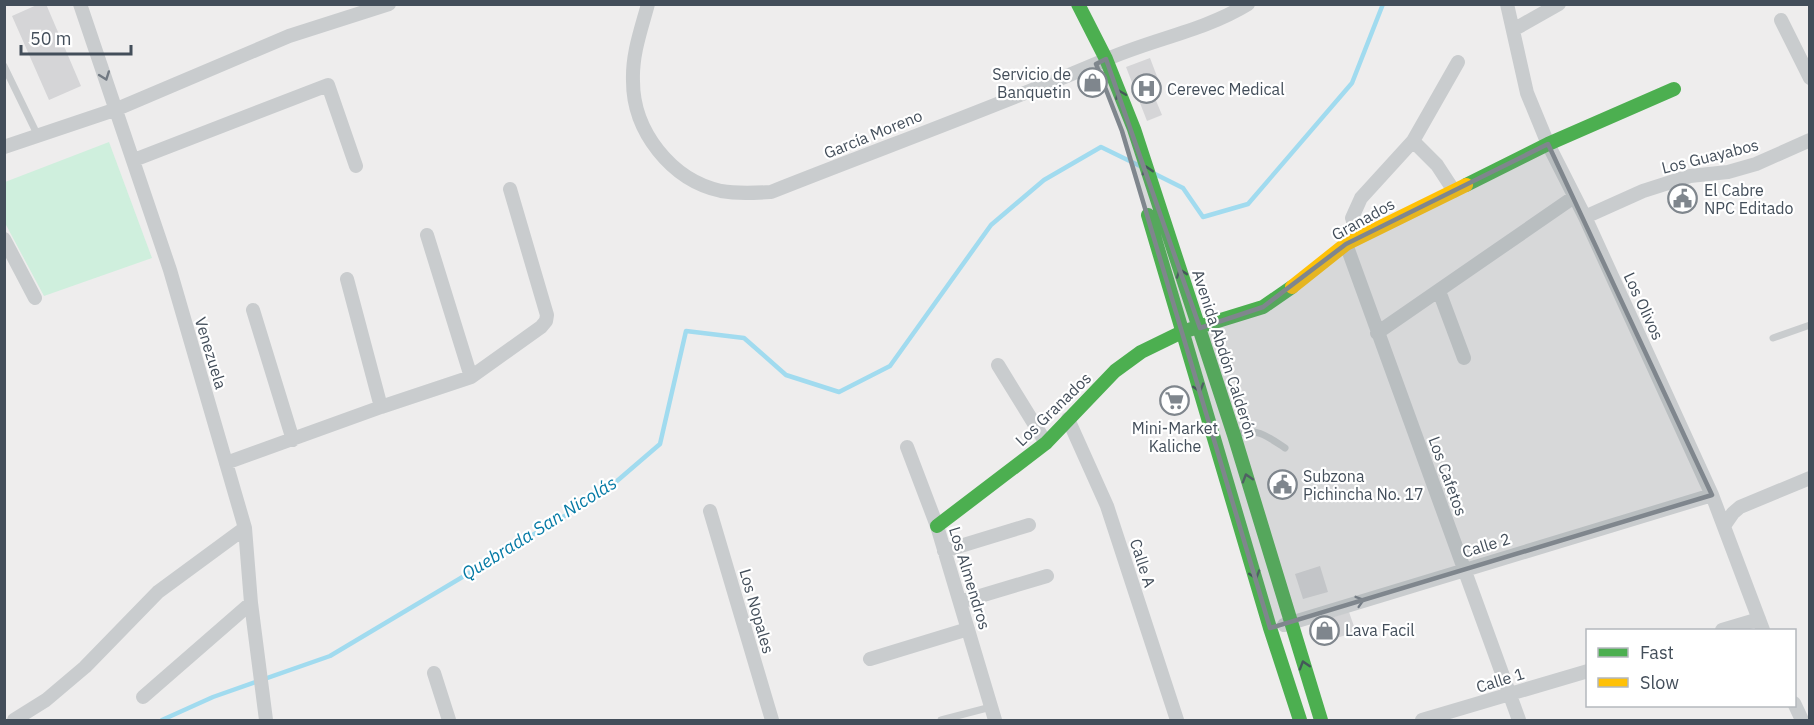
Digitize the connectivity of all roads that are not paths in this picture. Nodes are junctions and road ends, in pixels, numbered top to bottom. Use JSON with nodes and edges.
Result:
{"nodes":[{"id":1,"x":80,"y":4,"type":"edge"},
{"id":2,"x":389,"y":4,"type":"edge"},
{"id":3,"x":648,"y":4,"type":"edge"},
{"id":4,"x":1065,"y":4,"type":"edge"},
{"id":5,"x":1078,"y":4,"type":"edge"},
{"id":6,"x":1248,"y":4,"type":"edge"},
{"id":7,"x":1507,"y":4,"type":"edge"},
{"id":8,"x":1559,"y":4,"type":"edge"},
{"id":9,"x":1781,"y":20,"type":"dead end"},
{"id":10,"x":1513,"y":30,"type":"junction"},
{"id":11,"x":1101,"y":61,"type":"junction"},
{"id":12,"x":1458,"y":62,"type":"dead end"},
{"id":13,"x":4,"y":66,"type":"edge"},
{"id":14,"x":1809,"y":78,"type":"edge"},
{"id":15,"x":1674,"y":89,"type":"dead end"},
{"id":16,"x":117,"y":109,"type":"junction"},
{"id":17,"x":38,"y":136,"type":"junction"},
{"id":18,"x":1809,"y":140,"type":"edge"},
{"id":19,"x":1413,"y":141,"type":"junction"},
{"id":20,"x":1548,"y":144,"type":"junction"},
{"id":21,"x":4,"y":147,"type":"edge"},
{"id":22,"x":134,"y":160,"type":"junction"},
{"id":23,"x":356,"y":166,"type":"dead end"},
{"id":24,"x":510,"y":189,"type":"dead end"},
{"id":25,"x":1454,"y":191,"type":"junction"},
{"id":26,"x":1574,"y":197,"type":"junction"},
{"id":27,"x":1154,"y":213,"type":"junction"},
{"id":28,"x":1585,"y":217,"type":"junction"},
{"id":29,"x":427,"y":235,"type":"dead end"},
{"id":30,"x":4,"y":239,"type":"edge"},
{"id":31,"x":1352,"y":241,"type":"junction"},
{"id":32,"x":347,"y":279,"type":"dead end"},
{"id":33,"x":1439,"y":291,"type":"junction"},
{"id":34,"x":35,"y":298,"type":"dead end"},
{"id":35,"x":254,"y":310,"type":"dead end"},
{"id":36,"x":1809,"y":325,"type":"edge"},
{"id":37,"x":1200,"y":328,"type":"junction"},
{"id":38,"x":1182,"y":332,"type":"junction"},
{"id":39,"x":1377,"y":333,"type":"junction"},
{"id":40,"x":1773,"y":338,"type":"dead end"},
{"id":41,"x":1464,"y":358,"type":"dead end"},
{"id":42,"x":998,"y":365,"type":"dead end"},
{"id":43,"x":471,"y":377,"type":"junction"},
{"id":44,"x":381,"y":407,"type":"junction"},
{"id":45,"x":1068,"y":419,"type":"junction"},
{"id":46,"x":1234,"y":435,"type":"junction"},
{"id":47,"x":292,"y":440,"type":"junction"},
{"id":48,"x":1046,"y":443,"type":"junction"},
{"id":49,"x":907,"y":447,"type":"dead end"},
{"id":50,"x":1285,"y":448,"type":"dead end"},
{"id":51,"x":226,"y":463,"type":"junction"},
{"id":52,"x":1809,"y":478,"type":"edge"},
{"id":53,"x":1712,"y":495,"type":"junction"},
{"id":54,"x":710,"y":511,"type":"dead end"},
{"id":55,"x":1029,"y":525,"type":"dead end"},
{"id":56,"x":937,"y":526,"type":"junction"},
{"id":57,"x":1724,"y":526,"type":"junction"},
{"id":58,"x":245,"y":528,"type":"junction"},
{"id":59,"x":944,"y":551,"type":"junction"},
{"id":60,"x":1465,"y":569,"type":"junction"},
{"id":61,"x":1047,"y":576,"type":"dead end"},
{"id":62,"x":960,"y":602,"type":"junction"},
{"id":63,"x":251,"y":603,"type":"junction"},
{"id":64,"x":1291,"y":622,"type":"junction"},
{"id":65,"x":1761,"y":625,"type":"edge"},
{"id":66,"x":1270,"y":628,"type":"junction"},
{"id":67,"x":968,"y":629,"type":"junction"},
{"id":68,"x":1730,"y":629,"type":"edge"},
{"id":69,"x":870,"y":659,"type":"dead end"},
{"id":70,"x":1586,"y":671,"type":"edge"},
{"id":71,"x":434,"y":673,"type":"dead end"},
{"id":72,"x":1510,"y":694,"type":"junction"},
{"id":73,"x":143,"y":697,"type":"dead end"},
{"id":74,"x":993,"y":714,"type":"edge"},
{"id":75,"x":14,"y":720,"type":"edge"},
{"id":76,"x":266,"y":720,"type":"edge"},
{"id":77,"x":449,"y":720,"type":"edge"},
{"id":78,"x":772,"y":720,"type":"edge"},
{"id":79,"x":941,"y":720,"type":"edge"},
{"id":80,"x":1177,"y":720,"type":"edge"},
{"id":81,"x":1300,"y":720,"type":"edge"},
{"id":82,"x":1321,"y":720,"type":"edge"},
{"id":83,"x":1422,"y":720,"type":"edge"},
{"id":84,"x":1519,"y":720,"type":"edge"}],
"edges":[{"from":1,"to":16,"type":"street","name":"Venezuela","one_way":true},
{"from":2,"to":16,"type":"street"},
{"from":3,"to":11,"type":"street","name":"García Moreno"},
{"from":4,"to":11,"type":"main road","name":"Avenida Abdón Calderón"},
{"from":5,"to":11,"type":"main road","name":"Avenida Abdón Calderón"},
{"from":6,"to":11,"type":"street","name":"García Moreno"},
{"from":7,"to":10,"type":"street","name":"Los Olivos"},
{"from":8,"to":10,"type":"street"},
{"from":9,"to":14,"type":"street"},
{"from":10,"to":20,"type":"street","name":"Los Olivos"},
{"from":11,"to":27,"type":"main road","name":"Avenida Abdón Calderón"},
{"from":12,"to":19,"type":"street","name":"Los Cafetos"},
{"from":13,"to":17,"type":"lane"},
{"from":15,"to":20,"type":"main road","name":"Granados"},
{"from":16,"to":17,"type":"street"},
{"from":16,"to":22,"type":"street","name":"Venezuela"},
{"from":17,"to":21,"type":"street"},
{"from":18,"to":28,"type":"street","name":"Los Guayabos"},
{"from":19,"to":25,"type":"street"},
{"from":19,"to":31,"type":"street","name":"Los Cafetos"},
{"from":20,"to":25,"type":"main road","name":"Granados"},
{"from":20,"to":26,"type":"street","name":"Los Olivos"},
{"from":22,"to":23,"type":"street"},
{"from":22,"to":51,"type":"street","name":"Venezuela"},
{"from":24,"to":43,"type":"street"},
{"from":25,"to":31,"type":"main road","name":"Granados"},
{"from":26,"to":28,"type":"street","name":"Los Olivos"},
{"from":26,"to":33,"type":"street"},
{"from":37,"to":27,"type":"main road","name":"Avenida Abdón Calderón","one_way":true},
{"from":27,"to":38,"type":"main road","name":"Avenida Abdón Calderón"},
{"from":28,"to":53,"type":"street","name":"Los Olivos"},
{"from":29,"to":43,"type":"street"},
{"from":30,"to":34,"type":"street"},
{"from":31,"to":37,"type":"main road","name":"Granados"},
{"from":31,"to":39,"type":"street","name":"Los Cafetos"},
{"from":32,"to":44,"type":"street"},
{"from":33,"to":39,"type":"street"},
{"from":33,"to":41,"type":"street"},
{"from":35,"to":47,"type":"street"},
{"from":36,"to":40,"type":"lane"},
{"from":37,"to":38,"type":"main road","name":"Los Granados"},
{"from":37,"to":46,"type":"main road","name":"Avenida Abdón Calderón"},
{"from":38,"to":45,"type":"main road","name":"Los Granados"},
{"from":38,"to":66,"type":"main road","name":"Avenida Abdón Calderón","one_way":true},
{"from":39,"to":60,"type":"street","name":"Los Cafetos"},
{"from":42,"to":48,"type":"street"},
{"from":43,"to":44,"type":"street"},
{"from":44,"to":47,"type":"street"},
{"from":45,"to":48,"type":"main road","name":"Los Granados"},
{"from":45,"to":80,"type":"street","name":"Calle A"},
{"from":46,"to":50,"type":"lane"},
{"from":64,"to":46,"type":"main road","name":"Avenida Abdón Calderón","one_way":true},
{"from":47,"to":51,"type":"street"},
{"from":48,"to":56,"type":"main road","name":"Los Granados"},
{"from":49,"to":56,"type":"street","name":"Los Almendros"},
{"from":51,"to":58,"type":"street","name":"Venezuela"},
{"from":52,"to":57,"type":"street"},
{"from":53,"to":57,"type":"street","name":"Los Olivos"},
{"from":53,"to":60,"type":"street","name":"Calle 2"},
{"from":54,"to":78,"type":"street","name":"Los Nopales"},
{"from":55,"to":59,"type":"street"},
{"from":56,"to":59,"type":"street","name":"Los Almendros"},
{"from":57,"to":65,"type":"street","name":"Los Olivos"},
{"from":58,"to":63,"type":"street","name":"Venezuela"},
{"from":58,"to":75,"type":"street"},
{"from":59,"to":62,"type":"street","name":"Los Almendros"},
{"from":64,"to":60,"type":"street","name":"Calle 2","one_way":true},
{"from":60,"to":72,"type":"street","name":"Los Cafetos"},
{"from":61,"to":62,"type":"street"},
{"from":62,"to":67,"type":"street","name":"Los Almendros"},
{"from":63,"to":73,"type":"street"},
{"from":63,"to":76,"type":"street","name":"Venezuela"},
{"from":64,"to":66,"type":"street","name":"Calle 2"},
{"from":82,"to":64,"type":"main road","name":"Avenida Abdón Calderón","one_way":true},
{"from":65,"to":68,"type":"street"},
{"from":66,"to":81,"type":"main road","name":"Avenida Abdón Calderón"},
{"from":67,"to":69,"type":"street"},
{"from":67,"to":74,"type":"street","name":"Los Almendros"},
{"from":70,"to":72,"type":"street","name":"Calle 1"},
{"from":71,"to":77,"type":"street"},
{"from":72,"to":83,"type":"street","name":"Calle 1"},
{"from":72,"to":84,"type":"street","name":"Los Cafetos"},
{"from":74,"to":79,"type":"lane"}]}
